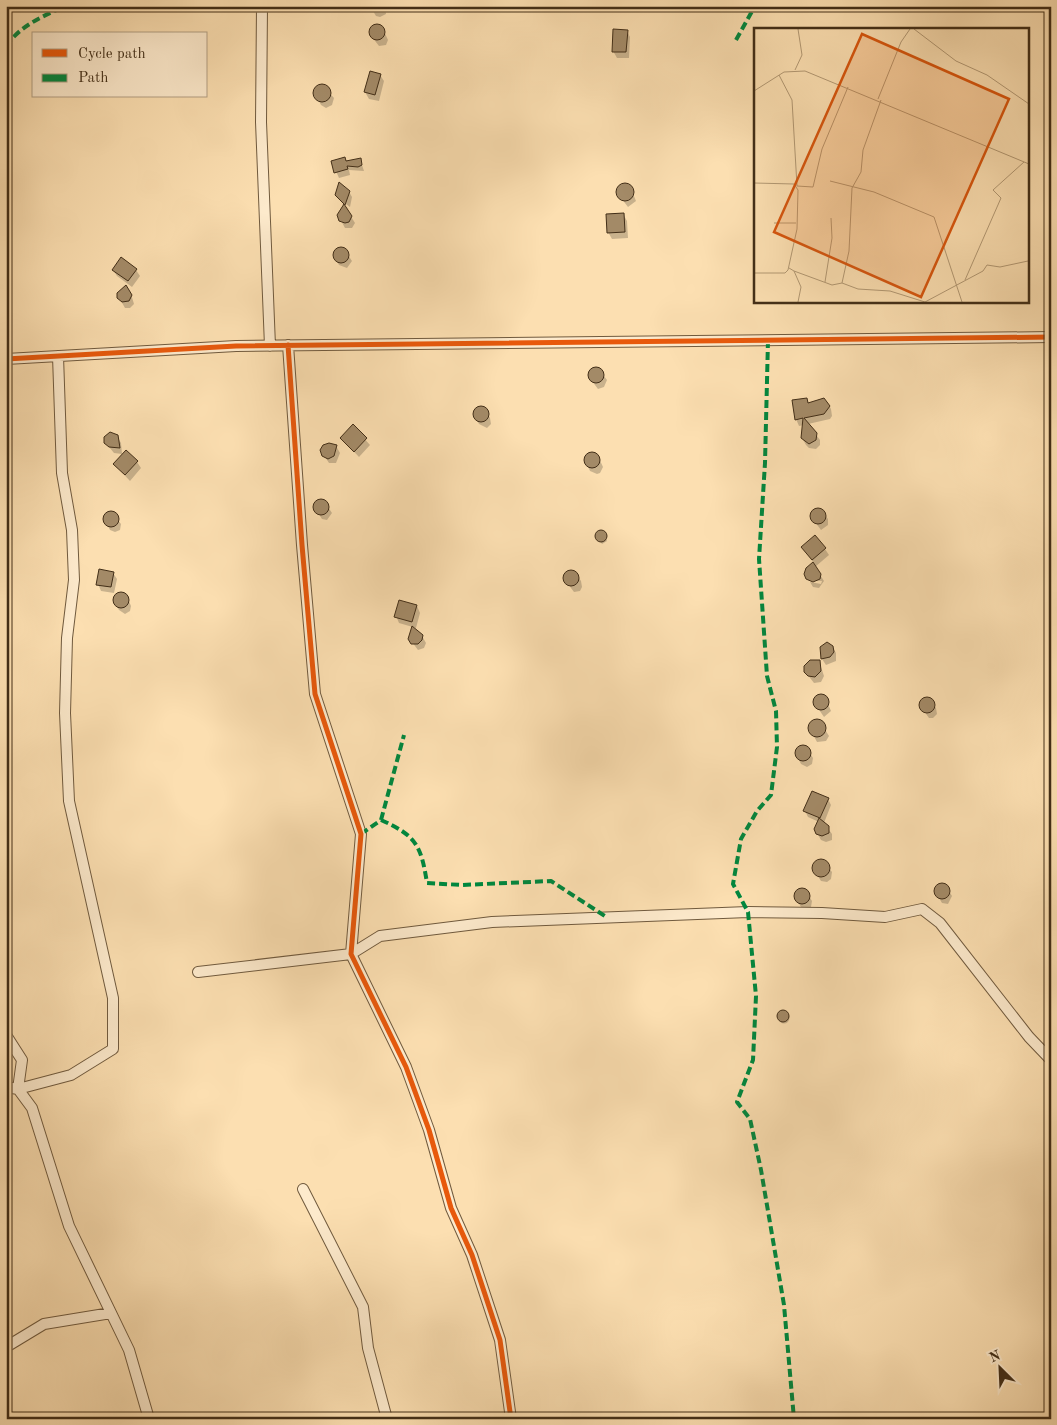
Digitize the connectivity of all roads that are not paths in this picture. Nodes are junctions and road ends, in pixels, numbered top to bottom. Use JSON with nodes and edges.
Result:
{"nodes":[{"id":1,"x":262,"y":6,"type":"edge"},
{"id":2,"x":1051,"y":337,"type":"edge"},
{"id":3,"x":270,"y":346,"type":"junction"},
{"id":4,"x":288,"y":346,"type":"junction"},
{"id":5,"x":58,"y":356,"type":"junction"},
{"id":6,"x":6,"y":359,"type":"edge"},
{"id":7,"x":351,"y":954,"type":"junction"},
{"id":8,"x":198,"y":972,"type":"dead end"},
{"id":9,"x":6,"y":1035,"type":"edge"},
{"id":10,"x":1051,"y":1060,"type":"edge"},
{"id":11,"x":6,"y":1087,"type":"edge"},
{"id":12,"x":18,"y":1088,"type":"junction"},
{"id":13,"x":303,"y":1189,"type":"dead end"},
{"id":14,"x":111,"y":1313,"type":"junction"},
{"id":15,"x":6,"y":1348,"type":"edge"},
{"id":16,"x":149,"y":1419,"type":"edge"},
{"id":17,"x":387,"y":1419,"type":"edge"},
{"id":18,"x":511,"y":1419,"type":"edge"}],
"edges":[{"from":1,"to":3,"type":"street"},
{"from":2,"to":4,"type":"street"},
{"from":3,"to":4,"type":"street"},
{"from":3,"to":5,"type":"street"},
{"from":4,"to":7,"type":"street"},
{"from":5,"to":6,"type":"street"},
{"from":5,"to":12,"type":"street"},
{"from":7,"to":8,"type":"street"},
{"from":7,"to":10,"type":"street"},
{"from":7,"to":18,"type":"street"},
{"from":9,"to":12,"type":"street"},
{"from":11,"to":12,"type":"street"},
{"from":12,"to":14,"type":"street"},
{"from":13,"to":17,"type":"street"},
{"from":14,"to":15,"type":"street"},
{"from":14,"to":16,"type":"street"}]}
